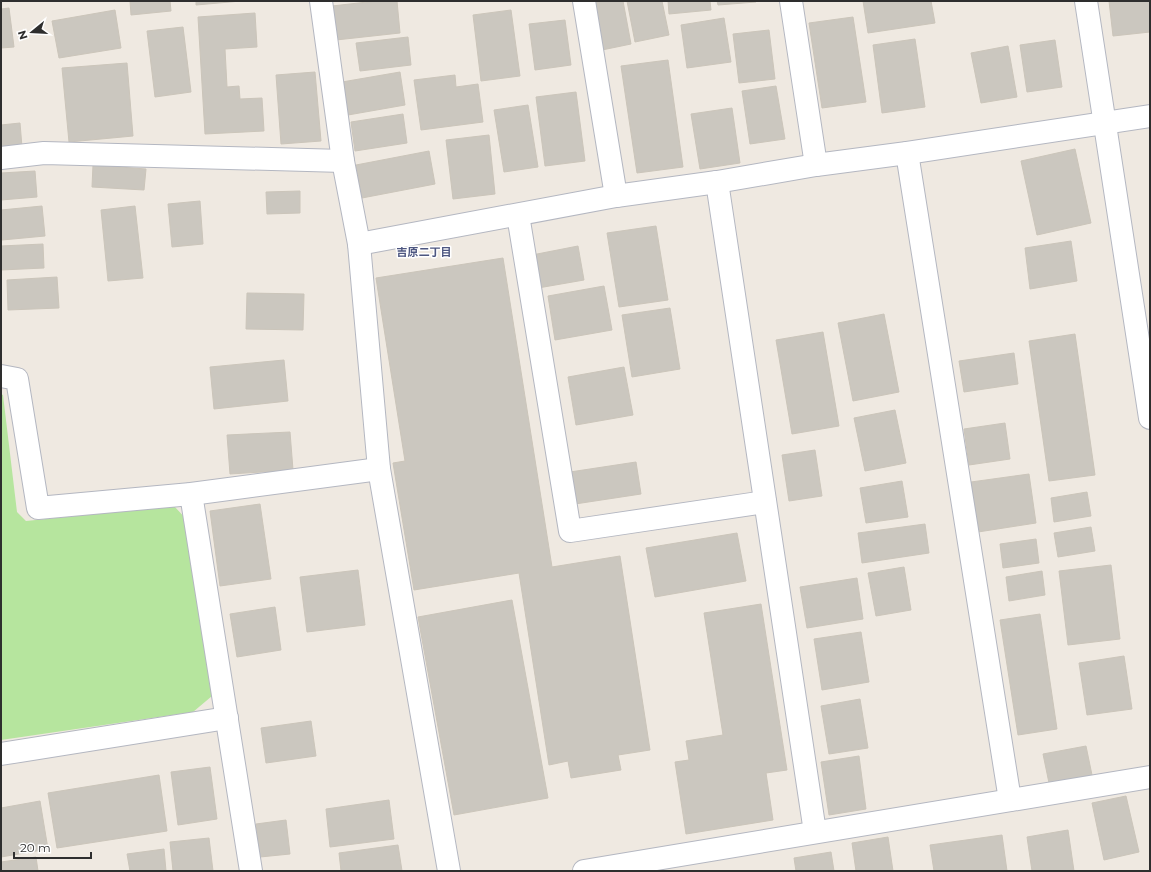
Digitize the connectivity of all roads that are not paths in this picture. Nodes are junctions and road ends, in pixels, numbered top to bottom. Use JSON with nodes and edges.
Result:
{"nodes":[{"id":1,"x":321,"y":1,"type":"edge"},
{"id":2,"x":584,"y":1,"type":"edge"},
{"id":3,"x":791,"y":1,"type":"edge"},
{"id":4,"x":1086,"y":1,"type":"edge"},
{"id":5,"x":1150,"y":116,"type":"edge"},
{"id":6,"x":1105,"y":123,"type":"junction"},
{"id":7,"x":907,"y":153,"type":"junction"},
{"id":8,"x":1,"y":158,"type":"edge"},
{"id":9,"x":343,"y":161,"type":"junction"},
{"id":10,"x":816,"y":165,"type":"junction"},
{"id":11,"x":717,"y":182,"type":"junction"},
{"id":12,"x":616,"y":196,"type":"junction"},
{"id":13,"x":518,"y":215,"type":"junction"},
{"id":14,"x":359,"y":244,"type":"junction"},
{"id":15,"x":1,"y":376,"type":"edge"},
{"id":16,"x":1150,"y":418,"type":"edge"},
{"id":17,"x":379,"y":469,"type":"junction"},
{"id":18,"x":191,"y":494,"type":"junction"},
{"id":19,"x":765,"y":502,"type":"junction"},
{"id":20,"x":227,"y":718,"type":"junction"},
{"id":21,"x":1,"y":754,"type":"edge"},
{"id":22,"x":1150,"y":777,"type":"edge"},
{"id":23,"x":1010,"y":800,"type":"junction"},
{"id":24,"x":815,"y":832,"type":"junction"},
{"id":25,"x":251,"y":871,"type":"edge"},
{"id":26,"x":449,"y":871,"type":"edge"},
{"id":27,"x":584,"y":871,"type":"edge"}],
"edges":[{"from":1,"to":9,"type":"street"},
{"from":2,"to":12,"type":"street"},
{"from":3,"to":10,"type":"street"},
{"from":4,"to":6,"type":"street"},
{"from":5,"to":6,"type":"street"},
{"from":6,"to":7,"type":"street"},
{"from":6,"to":16,"type":"street"},
{"from":7,"to":10,"type":"street"},
{"from":7,"to":23,"type":"street"},
{"from":8,"to":9,"type":"street"},
{"from":9,"to":14,"type":"street"},
{"from":10,"to":11,"type":"street"},
{"from":11,"to":12,"type":"street"},
{"from":11,"to":19,"type":"street"},
{"from":12,"to":13,"type":"street"},
{"from":13,"to":14,"type":"street"},
{"from":13,"to":19,"type":"street"},
{"from":14,"to":17,"type":"street"},
{"from":15,"to":18,"type":"street"},
{"from":17,"to":18,"type":"street"},
{"from":17,"to":26,"type":"street"},
{"from":18,"to":20,"type":"street"},
{"from":19,"to":24,"type":"street"},
{"from":20,"to":21,"type":"street"},
{"from":20,"to":25,"type":"street"},
{"from":22,"to":23,"type":"street"},
{"from":23,"to":24,"type":"street"},
{"from":24,"to":27,"type":"street"}]}
